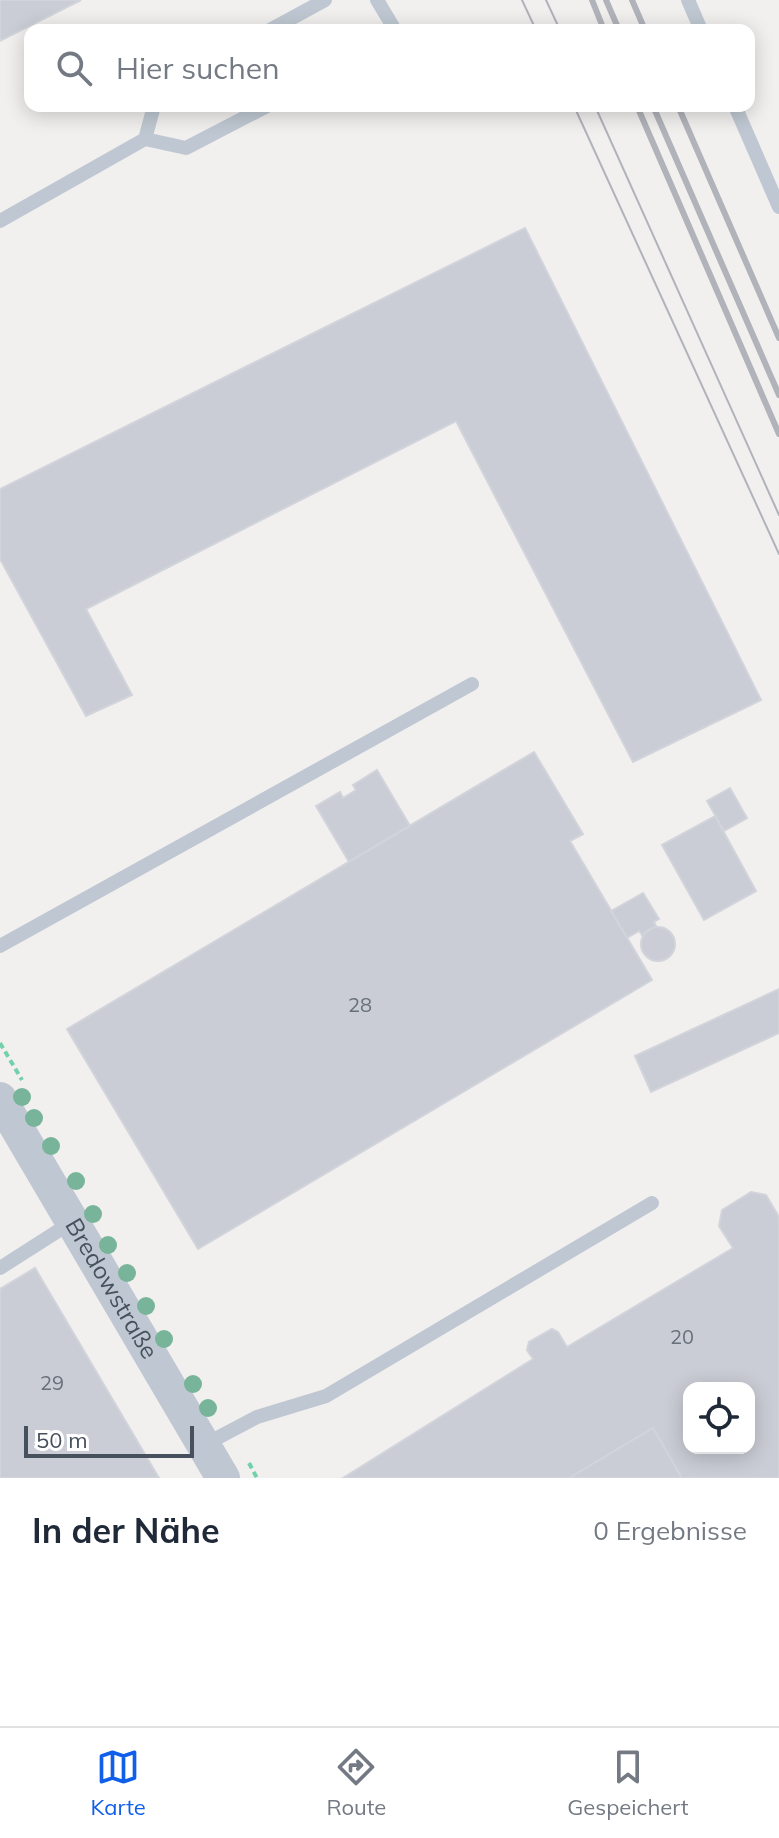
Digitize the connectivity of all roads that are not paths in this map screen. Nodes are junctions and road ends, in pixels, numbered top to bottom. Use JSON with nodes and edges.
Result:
{"nodes":[{"id":1,"x":325,"y":0,"type":"edge"},
{"id":2,"x":377,"y":0,"type":"edge"},
{"id":3,"x":688,"y":0,"type":"edge"},
{"id":4,"x":281,"y":24,"type":"edge"},
{"id":5,"x":391,"y":24,"type":"edge"},
{"id":6,"x":698,"y":24,"type":"edge"},
{"id":7,"x":152,"y":112,"type":"edge"},
{"id":8,"x":255,"y":112,"type":"edge"},
{"id":9,"x":738,"y":112,"type":"edge"},
{"id":10,"x":145,"y":139,"type":"junction"},
{"id":11,"x":779,"y":207,"type":"edge"},
{"id":12,"x":0,"y":221,"type":"edge"},
{"id":13,"x":472,"y":684,"type":"dead end"},
{"id":14,"x":0,"y":946,"type":"edge"},
{"id":15,"x":0,"y":1099,"type":"edge"},
{"id":16,"x":652,"y":1203,"type":"dead end"},
{"id":17,"x":72,"y":1222,"type":"junction"},
{"id":18,"x":0,"y":1268,"type":"edge"},
{"id":19,"x":203,"y":1445,"type":"junction"},
{"id":20,"x":223,"y":1478,"type":"edge"}],
"edges":[{"from":1,"to":4,"type":"lane"},
{"from":2,"to":5,"type":"lane"},
{"from":3,"to":6,"type":"lane"},
{"from":7,"to":10,"type":"lane"},
{"from":8,"to":10,"type":"lane"},
{"from":9,"to":11,"type":"lane"},
{"from":10,"to":12,"type":"lane"},
{"from":13,"to":14,"type":"lane"},
{"from":15,"to":17,"type":"street","name":"Bredowstraße"},
{"from":16,"to":19,"type":"lane"},
{"from":17,"to":18,"type":"lane"},
{"from":17,"to":19,"type":"street","name":"Bredowstraße"},
{"from":19,"to":20,"type":"street","name":"Bredowstraße"}]}
